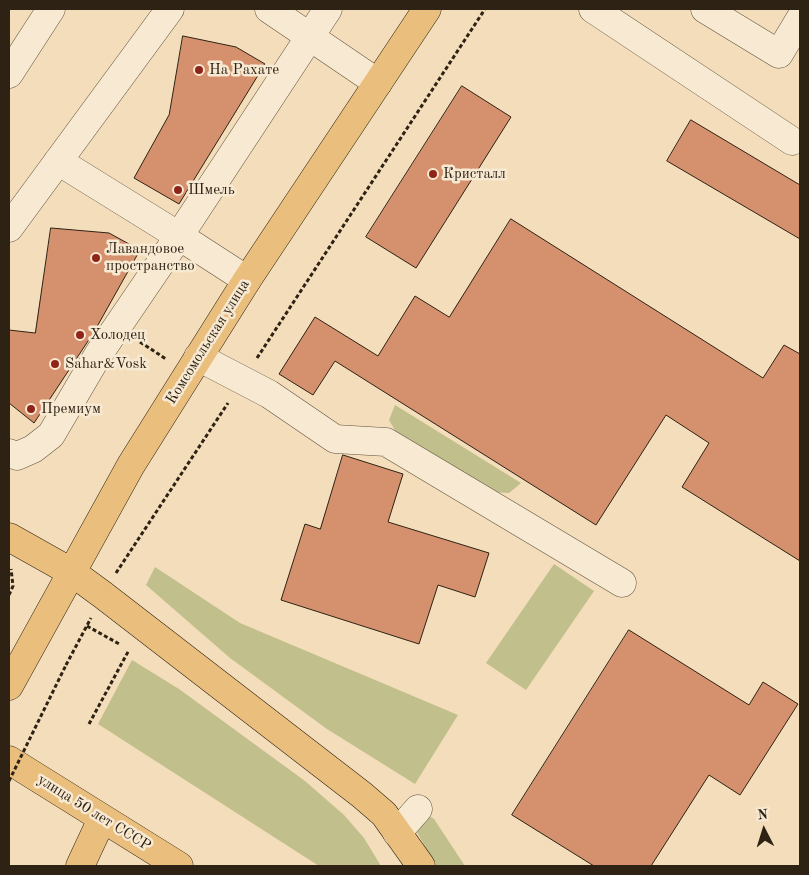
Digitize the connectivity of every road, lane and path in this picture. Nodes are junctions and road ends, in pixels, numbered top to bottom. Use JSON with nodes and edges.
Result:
{"nodes":[{"id":1,"x":51,"y":9,"type":"edge"},
{"id":2,"x":170,"y":9,"type":"edge"},
{"id":3,"x":269,"y":9,"type":"edge"},
{"id":4,"x":328,"y":9,"type":"edge"},
{"id":5,"x":427,"y":9,"type":"edge"},
{"id":6,"x":485,"y":9,"type":"edge"},
{"id":7,"x":593,"y":9,"type":"edge"},
{"id":8,"x":704,"y":9,"type":"edge"},
{"id":9,"x":800,"y":19,"type":"edge"},
{"id":10,"x":310,"y":36,"type":"junction"},
{"id":11,"x":9,"y":74,"type":"edge"},
{"id":12,"x":378,"y":82,"type":"junction"},
{"id":13,"x":792,"y":141,"type":"dead end"},
{"id":14,"x":58,"y":161,"type":"junction"},
{"id":15,"x":9,"y":228,"type":"edge"},
{"id":16,"x":179,"y":236,"type":"junction"},
{"id":17,"x":246,"y":280,"type":"junction"},
{"id":18,"x":198,"y":357,"type":"junction"},
{"id":19,"x":243,"y":380,"type":"junction"},
{"id":20,"x":9,"y":452,"type":"edge"},
{"id":21,"x":9,"y":537,"type":"edge"},
{"id":22,"x":9,"y":564,"type":"edge"},
{"id":23,"x":73,"y":573,"type":"junction"},
{"id":24,"x":622,"y":583,"type":"dead end"},
{"id":25,"x":9,"y":595,"type":"edge"},
{"id":26,"x":103,"y":595,"type":"junction"},
{"id":27,"x":86,"y":626,"type":"junction"},
{"id":28,"x":9,"y":686,"type":"edge"},
{"id":29,"x":88,"y":724,"type":"dead end"},
{"id":30,"x":9,"y":760,"type":"edge"},
{"id":31,"x":9,"y":780,"type":"edge"},
{"id":32,"x":418,"y":808,"type":"dead end"},
{"id":33,"x":102,"y":819,"type":"junction"},
{"id":34,"x":398,"y":833,"type":"junction"},
{"id":35,"x":80,"y":866,"type":"edge"},
{"id":36,"x":179,"y":866,"type":"edge"},
{"id":37,"x":421,"y":866,"type":"edge"}],
"edges":[{"from":1,"to":11,"type":"lane"},
{"from":2,"to":14,"type":"lane"},
{"from":3,"to":10,"type":"lane"},
{"from":4,"to":10,"type":"lane"},
{"from":5,"to":12,"type":"main road","name":"Комсомольская улица"},
{"from":6,"to":19,"type":"path"},
{"from":7,"to":13,"type":"lane"},
{"from":8,"to":9,"type":"lane"},
{"from":10,"to":12,"type":"lane"},
{"from":10,"to":16,"type":"lane"},
{"from":12,"to":17,"type":"main road","name":"Комсомольская улица"},
{"from":14,"to":15,"type":"lane"},
{"from":14,"to":16,"type":"lane"},
{"from":16,"to":17,"type":"lane"},
{"from":16,"to":20,"type":"lane"},
{"from":17,"to":18,"type":"main road","name":"Комсомольская улица"},
{"from":18,"to":19,"type":"lane"},
{"from":18,"to":23,"type":"main road","name":"Комсомольская улица"},
{"from":19,"to":24,"type":"lane"},
{"from":19,"to":26,"type":"path"},
{"from":21,"to":23,"type":"main road"},
{"from":22,"to":25,"type":"path"},
{"from":23,"to":26,"type":"main road"},
{"from":23,"to":28,"type":"main road","name":"Комсомольская улица"},
{"from":26,"to":27,"type":"path"},
{"from":26,"to":34,"type":"main road"},
{"from":27,"to":29,"type":"path"},
{"from":27,"to":31,"type":"path","bridge":true},
{"from":30,"to":33,"type":"main road","name":"улица 50 лет СССР"},
{"from":32,"to":34,"type":"lane"},
{"from":33,"to":35,"type":"main road"},
{"from":33,"to":36,"type":"main road","name":"улица 50 лет СССР"},
{"from":34,"to":37,"type":"main road"}]}
